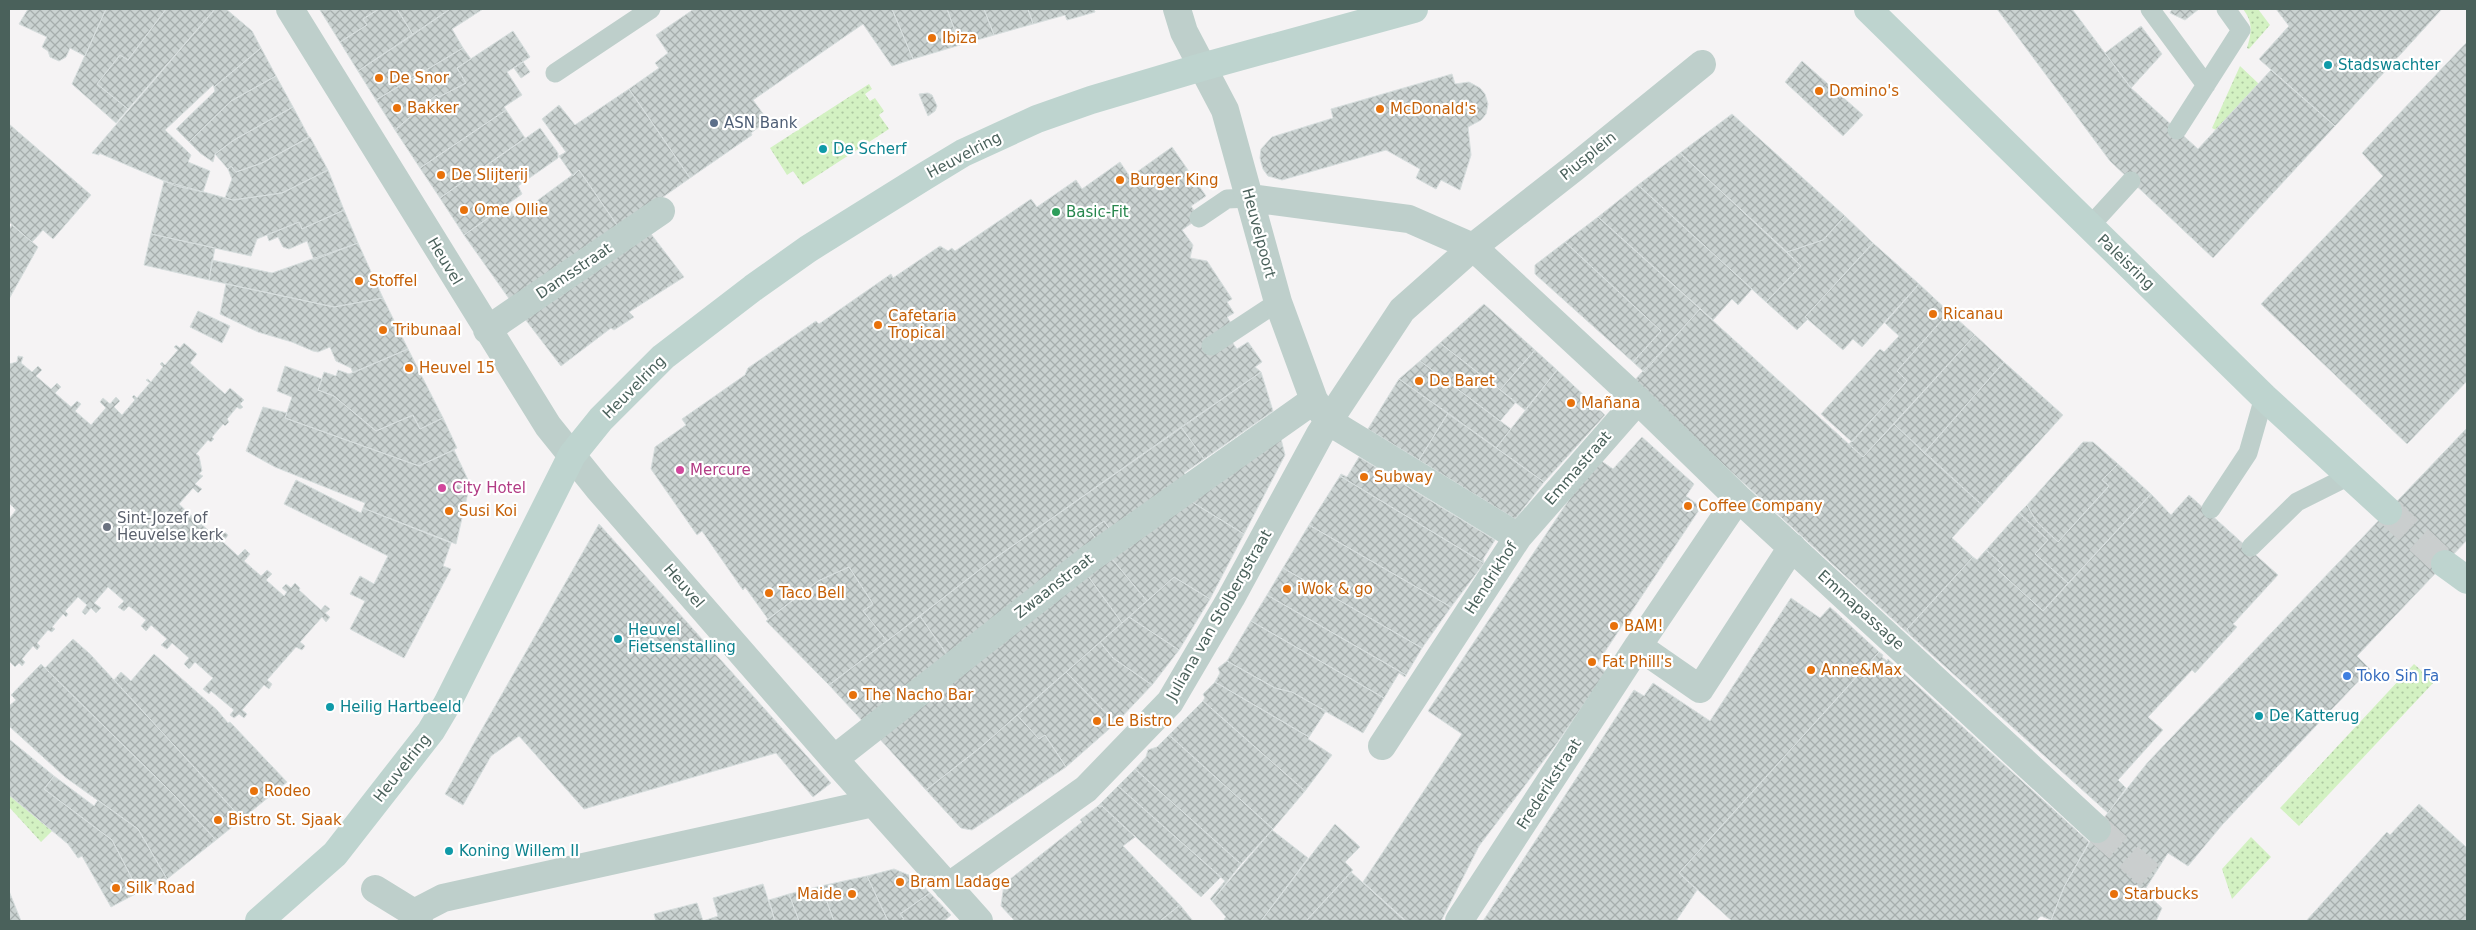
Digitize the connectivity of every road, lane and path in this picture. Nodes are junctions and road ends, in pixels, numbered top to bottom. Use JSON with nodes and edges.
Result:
{"nodes":[{"id":1,"x":290,"y":9,"type":"edge"},
{"id":2,"x":651,"y":9,"type":"edge"},
{"id":3,"x":1177,"y":9,"type":"edge"},
{"id":4,"x":1414,"y":9,"type":"edge"},
{"id":5,"x":1868,"y":9,"type":"edge"},
{"id":6,"x":2150,"y":9,"type":"edge"},
{"id":7,"x":2226,"y":9,"type":"edge"},
{"id":8,"x":1702,"y":64,"type":"dead end"},
{"id":9,"x":1202,"y":67,"type":"junction"},
{"id":10,"x":555,"y":73,"type":"dead end"},
{"id":11,"x":2206,"y":85,"type":"junction"},
{"id":12,"x":2177,"y":130,"type":"dead end"},
{"id":13,"x":2131,"y":181,"type":"dead end"},
{"id":14,"x":1250,"y":198,"type":"junction"},
{"id":15,"x":661,"y":211,"type":"dead end"},
{"id":16,"x":1199,"y":218,"type":"dead end"},
{"id":17,"x":2090,"y":226,"type":"junction"},
{"id":18,"x":1473,"y":247,"type":"junction"},
{"id":19,"x":1278,"y":302,"type":"junction"},
{"id":20,"x":487,"y":330,"type":"junction"},
{"id":21,"x":1212,"y":346,"type":"dead end"},
{"id":22,"x":1632,"y":395,"type":"junction"},
{"id":23,"x":2264,"y":397,"type":"junction"},
{"id":24,"x":1321,"y":417,"type":"junction"},
{"id":25,"x":1282,"y":423,"type":"joint"},
{"id":26,"x":572,"y":455,"type":"junction"},
{"id":27,"x":2349,"y":476,"type":"junction"},
{"id":28,"x":1738,"y":498,"type":"junction"},
{"id":29,"x":2211,"y":509,"type":"dead end"},
{"id":30,"x":2388,"y":512,"type":"tunnel mouth"},
{"id":31,"x":1518,"y":537,"type":"junction"},
{"id":32,"x":2251,"y":546,"type":"dead end"},
{"id":33,"x":1792,"y":547,"type":"junction"},
{"id":34,"x":2445,"y":564,"type":"tunnel mouth"},
{"id":35,"x":2467,"y":580,"type":"edge"},
{"id":36,"x":1638,"y":646,"type":"junction"},
{"id":37,"x":1382,"y":746,"type":"dead end"},
{"id":38,"x":834,"y":759,"type":"junction"},
{"id":39,"x":873,"y":803,"type":"junction"},
{"id":40,"x":2097,"y":829,"type":"tunnel mouth"},
{"id":41,"x":948,"y":887,"type":"junction"},
{"id":42,"x":375,"y":889,"type":"dead end"},
{"id":43,"x":417,"y":917,"type":"edge"},
{"id":44,"x":259,"y":921,"type":"edge"},
{"id":45,"x":979,"y":921,"type":"edge"},
{"id":46,"x":1459,"y":921,"type":"edge"}],
"edges":[{"from":1,"to":20,"type":"street","name":"Heuvel"},
{"from":2,"to":10,"type":"lane"},
{"from":3,"to":9,"type":"street","name":"Heuvelpoort"},
{"from":4,"to":9,"type":"street"},
{"from":5,"to":17,"type":"street","name":"Paleisring"},
{"from":6,"to":11,"type":"lane"},
{"from":7,"to":11,"type":"lane"},
{"from":8,"to":18,"type":"street","name":"Piusplein"},
{"from":9,"to":14,"type":"street","name":"Heuvelpoort"},
{"from":9,"to":26,"type":"street","name":"Heuvelring"},
{"from":11,"to":12,"type":"lane"},
{"from":13,"to":17,"type":"lane"},
{"from":14,"to":16,"type":"lane"},
{"from":14,"to":18,"type":"street"},
{"from":14,"to":19,"type":"street","name":"Heuvelpoort"},
{"from":15,"to":20,"type":"street","name":"Damsstraat"},
{"from":17,"to":23,"type":"street","name":"Paleisring"},
{"from":18,"to":22,"type":"street"},
{"from":18,"to":24,"type":"street","name":"Piusplein"},
{"from":19,"to":21,"type":"lane"},
{"from":19,"to":24,"type":"street","name":"Heuvelpoort"},
{"from":20,"to":26,"type":"street","name":"Heuvel"},
{"from":22,"to":28,"type":"street","name":"Emmapassage"},
{"from":22,"to":31,"type":"street","name":"Emmastraat"},
{"from":23,"to":27,"type":"street","name":"Paleisring"},
{"from":23,"to":29,"type":"lane"},
{"from":24,"to":25,"type":"street","name":"Piusplein"},
{"from":24,"to":31,"type":"street","name":"Hendrikhof"},
{"from":24,"to":41,"type":"street","name":"Juliana van Stolbergstraat"},
{"from":25,"to":38,"type":"street","name":"Zwaanstraat"},
{"from":26,"to":38,"type":"street","name":"Heuvel"},
{"from":26,"to":44,"type":"street","name":"Heuvelring"},
{"from":27,"to":30,"type":"street","name":"Paleisring"},
{"from":27,"to":32,"type":"lane"},
{"from":28,"to":33,"type":"street","name":"Emmapassage"},
{"from":28,"to":36,"type":"street","name":"Frederikstraat"},
{"from":31,"to":37,"type":"street","name":"Hendrikhof"},
{"from":33,"to":36,"type":"street"},
{"from":33,"to":40,"type":"street","name":"Emmapassage"},
{"from":34,"to":35,"type":"street"},
{"from":36,"to":46,"type":"street","name":"Frederikstraat"},
{"from":38,"to":39,"type":"street","name":"Heuvel"},
{"from":39,"to":41,"type":"street","name":"Heuvel"},
{"from":39,"to":43,"type":"street"},
{"from":41,"to":45,"type":"street","name":"Heuvel"},
{"from":42,"to":43,"type":"street"}]}
